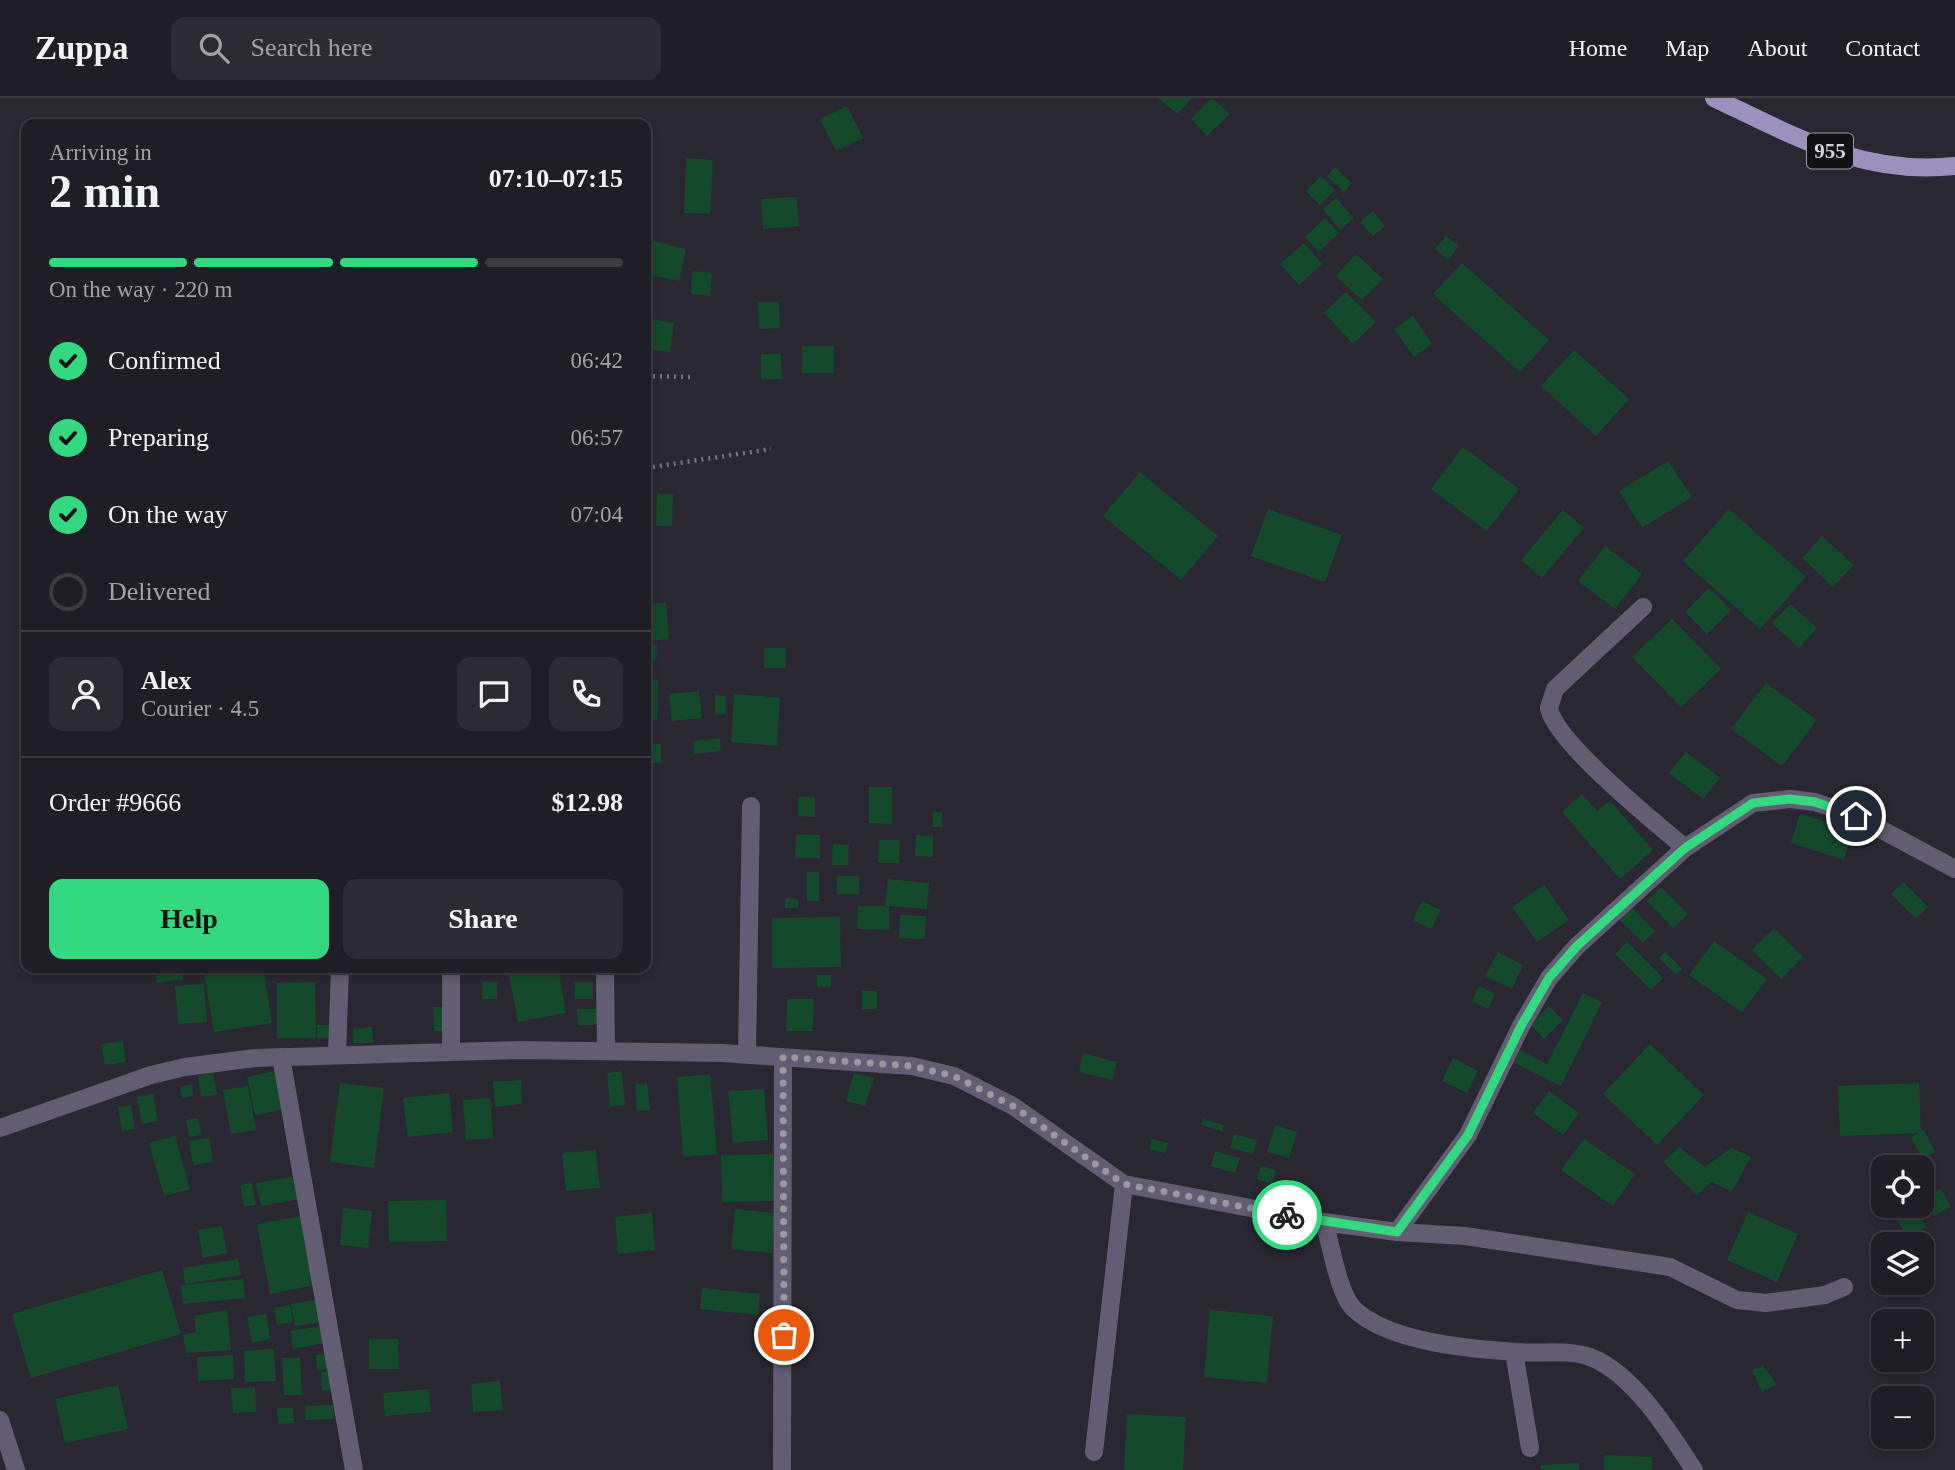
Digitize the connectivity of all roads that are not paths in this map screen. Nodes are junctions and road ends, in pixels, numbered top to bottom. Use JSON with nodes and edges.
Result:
{"nodes":[{"id":1,"x":1714,"y":98,"type":"edge"},
{"id":2,"x":1955,"y":166,"type":"edge"},
{"id":3,"x":1643,"y":607,"type":"dead end"},
{"id":4,"x":751,"y":806,"type":"dead end"},
{"id":5,"x":1685,"y":848,"type":"junction"},
{"id":6,"x":1955,"y":869,"type":"edge"},
{"id":7,"x":340,"y":973,"type":"edge"},
{"id":8,"x":451,"y":973,"type":"edge"},
{"id":9,"x":605,"y":973,"type":"edge"},
{"id":10,"x":451,"y":1050,"type":"junction"},
{"id":11,"x":606,"y":1051,"type":"junction"},
{"id":12,"x":747,"y":1054,"type":"junction"},
{"id":13,"x":337,"y":1055,"type":"junction"},
{"id":14,"x":281,"y":1057,"type":"junction"},
{"id":15,"x":783,"y":1057,"type":"junction"},
{"id":16,"x":0,"y":1128,"type":"edge"},
{"id":17,"x":1124,"y":1184,"type":"junction"},
{"id":18,"x":1324,"y":1222,"type":"junction"},
{"id":19,"x":1397,"y":1232,"type":"junction"},
{"id":20,"x":1844,"y":1287,"type":"dead end"},
{"id":21,"x":1514,"y":1352,"type":"junction"},
{"id":22,"x":0,"y":1420,"type":"edge"},
{"id":23,"x":1530,"y":1448,"type":"dead end"},
{"id":24,"x":1094,"y":1452,"type":"dead end"},
{"id":25,"x":16,"y":1470,"type":"edge"},
{"id":26,"x":354,"y":1470,"type":"edge"},
{"id":27,"x":782,"y":1470,"type":"edge"},
{"id":28,"x":1694,"y":1470,"type":"edge"}],
"edges":[{"from":1,"to":2,"type":"main road","number":"955"},
{"from":3,"to":5,"type":"street"},
{"from":4,"to":12,"type":"street"},
{"from":5,"to":6,"type":"street"},
{"from":5,"to":19,"type":"street"},
{"from":7,"to":13,"type":"street"},
{"from":8,"to":10,"type":"street"},
{"from":9,"to":11,"type":"street"},
{"from":10,"to":11,"type":"street"},
{"from":10,"to":13,"type":"street"},
{"from":11,"to":12,"type":"street"},
{"from":12,"to":15,"type":"street"},
{"from":13,"to":14,"type":"street"},
{"from":14,"to":16,"type":"street"},
{"from":14,"to":26,"type":"street"},
{"from":15,"to":17,"type":"street"},
{"from":15,"to":27,"type":"street"},
{"from":17,"to":18,"type":"street"},
{"from":17,"to":24,"type":"street"},
{"from":18,"to":19,"type":"street"},
{"from":18,"to":21,"type":"street"},
{"from":19,"to":20,"type":"street"},
{"from":21,"to":23,"type":"street"},
{"from":21,"to":28,"type":"street"},
{"from":22,"to":25,"type":"street"}]}
